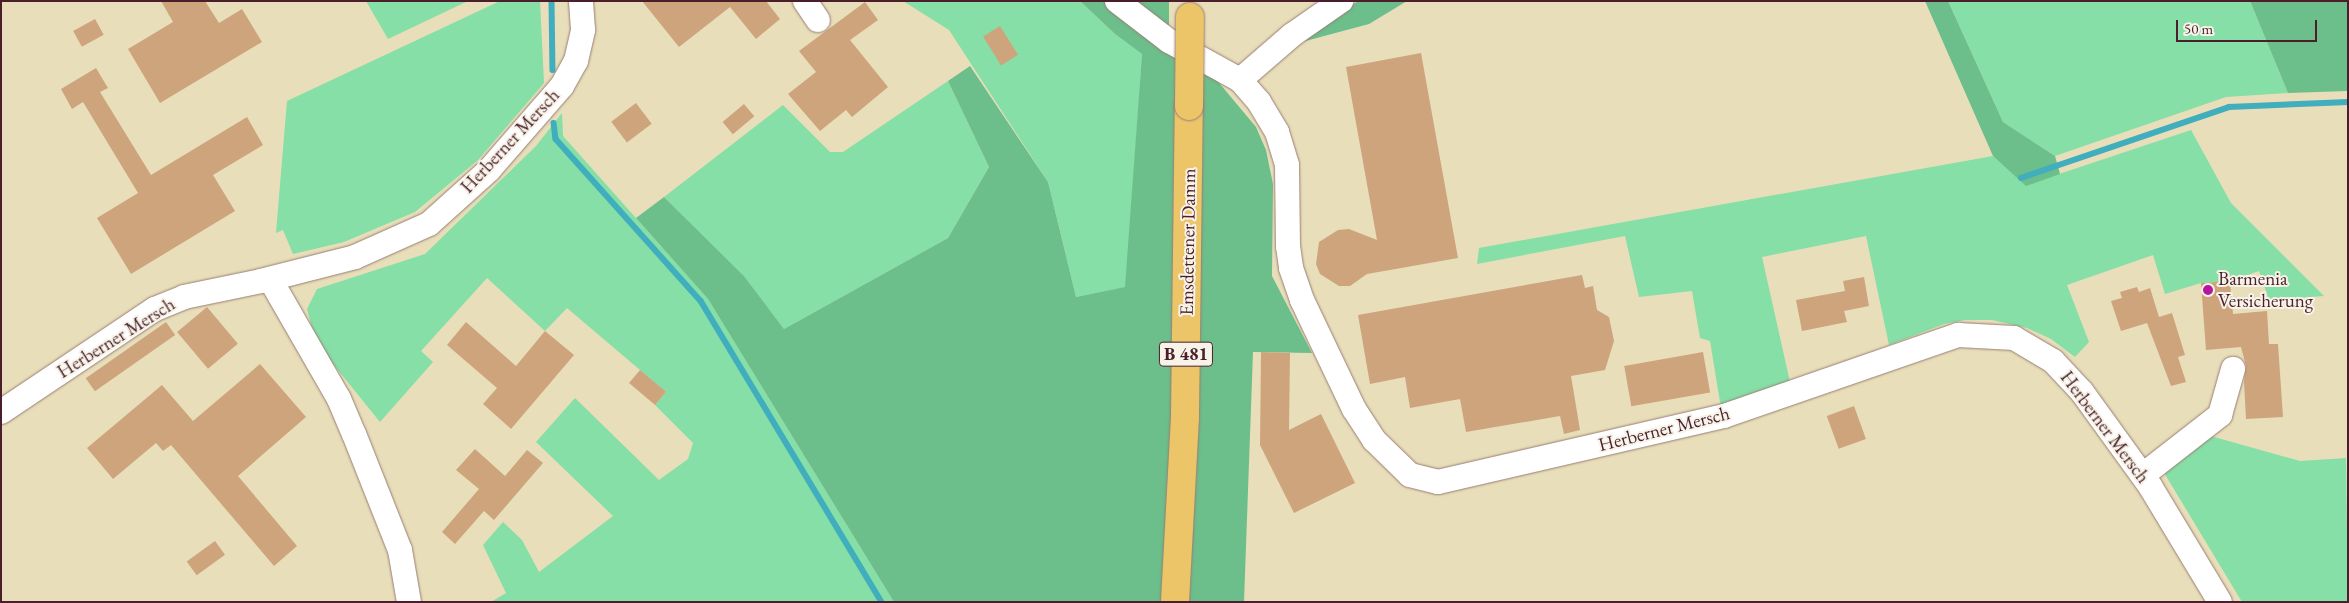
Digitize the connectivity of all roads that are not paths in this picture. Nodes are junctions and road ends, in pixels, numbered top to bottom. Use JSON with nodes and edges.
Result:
{"nodes":[{"id":1,"x":581,"y":1,"type":"edge"},
{"id":2,"x":1117,"y":1,"type":"edge"},
{"id":3,"x":1341,"y":1,"type":"edge"},
{"id":4,"x":1190,"y":9,"type":"edge"},
{"id":5,"x":1240,"y":80,"type":"junction"},
{"id":6,"x":270,"y":279,"type":"junction"},
{"id":7,"x":2233,"y":369,"type":"dead end"},
{"id":8,"x":1,"y":412,"type":"edge"},
{"id":9,"x":2143,"y":476,"type":"junction"},
{"id":10,"x":409,"y":602,"type":"edge"},
{"id":11,"x":1175,"y":602,"type":"edge"},
{"id":12,"x":2220,"y":602,"type":"edge"}],
"edges":[{"from":1,"to":6,"type":"street","name":"Herberner Mersch"},
{"from":2,"to":5,"type":"street","name":"Herberner Mersch"},
{"from":3,"to":5,"type":"street"},
{"from":4,"to":11,"type":"main road","name":"Emsdettener Damm","number":"B 481","bridge":true},
{"from":5,"to":9,"type":"street","name":"Herberner Mersch"},
{"from":6,"to":8,"type":"street","name":"Herberner Mersch"},
{"from":6,"to":10,"type":"street"},
{"from":7,"to":9,"type":"street"},
{"from":9,"to":12,"type":"street","name":"Herberner Mersch"}]}
